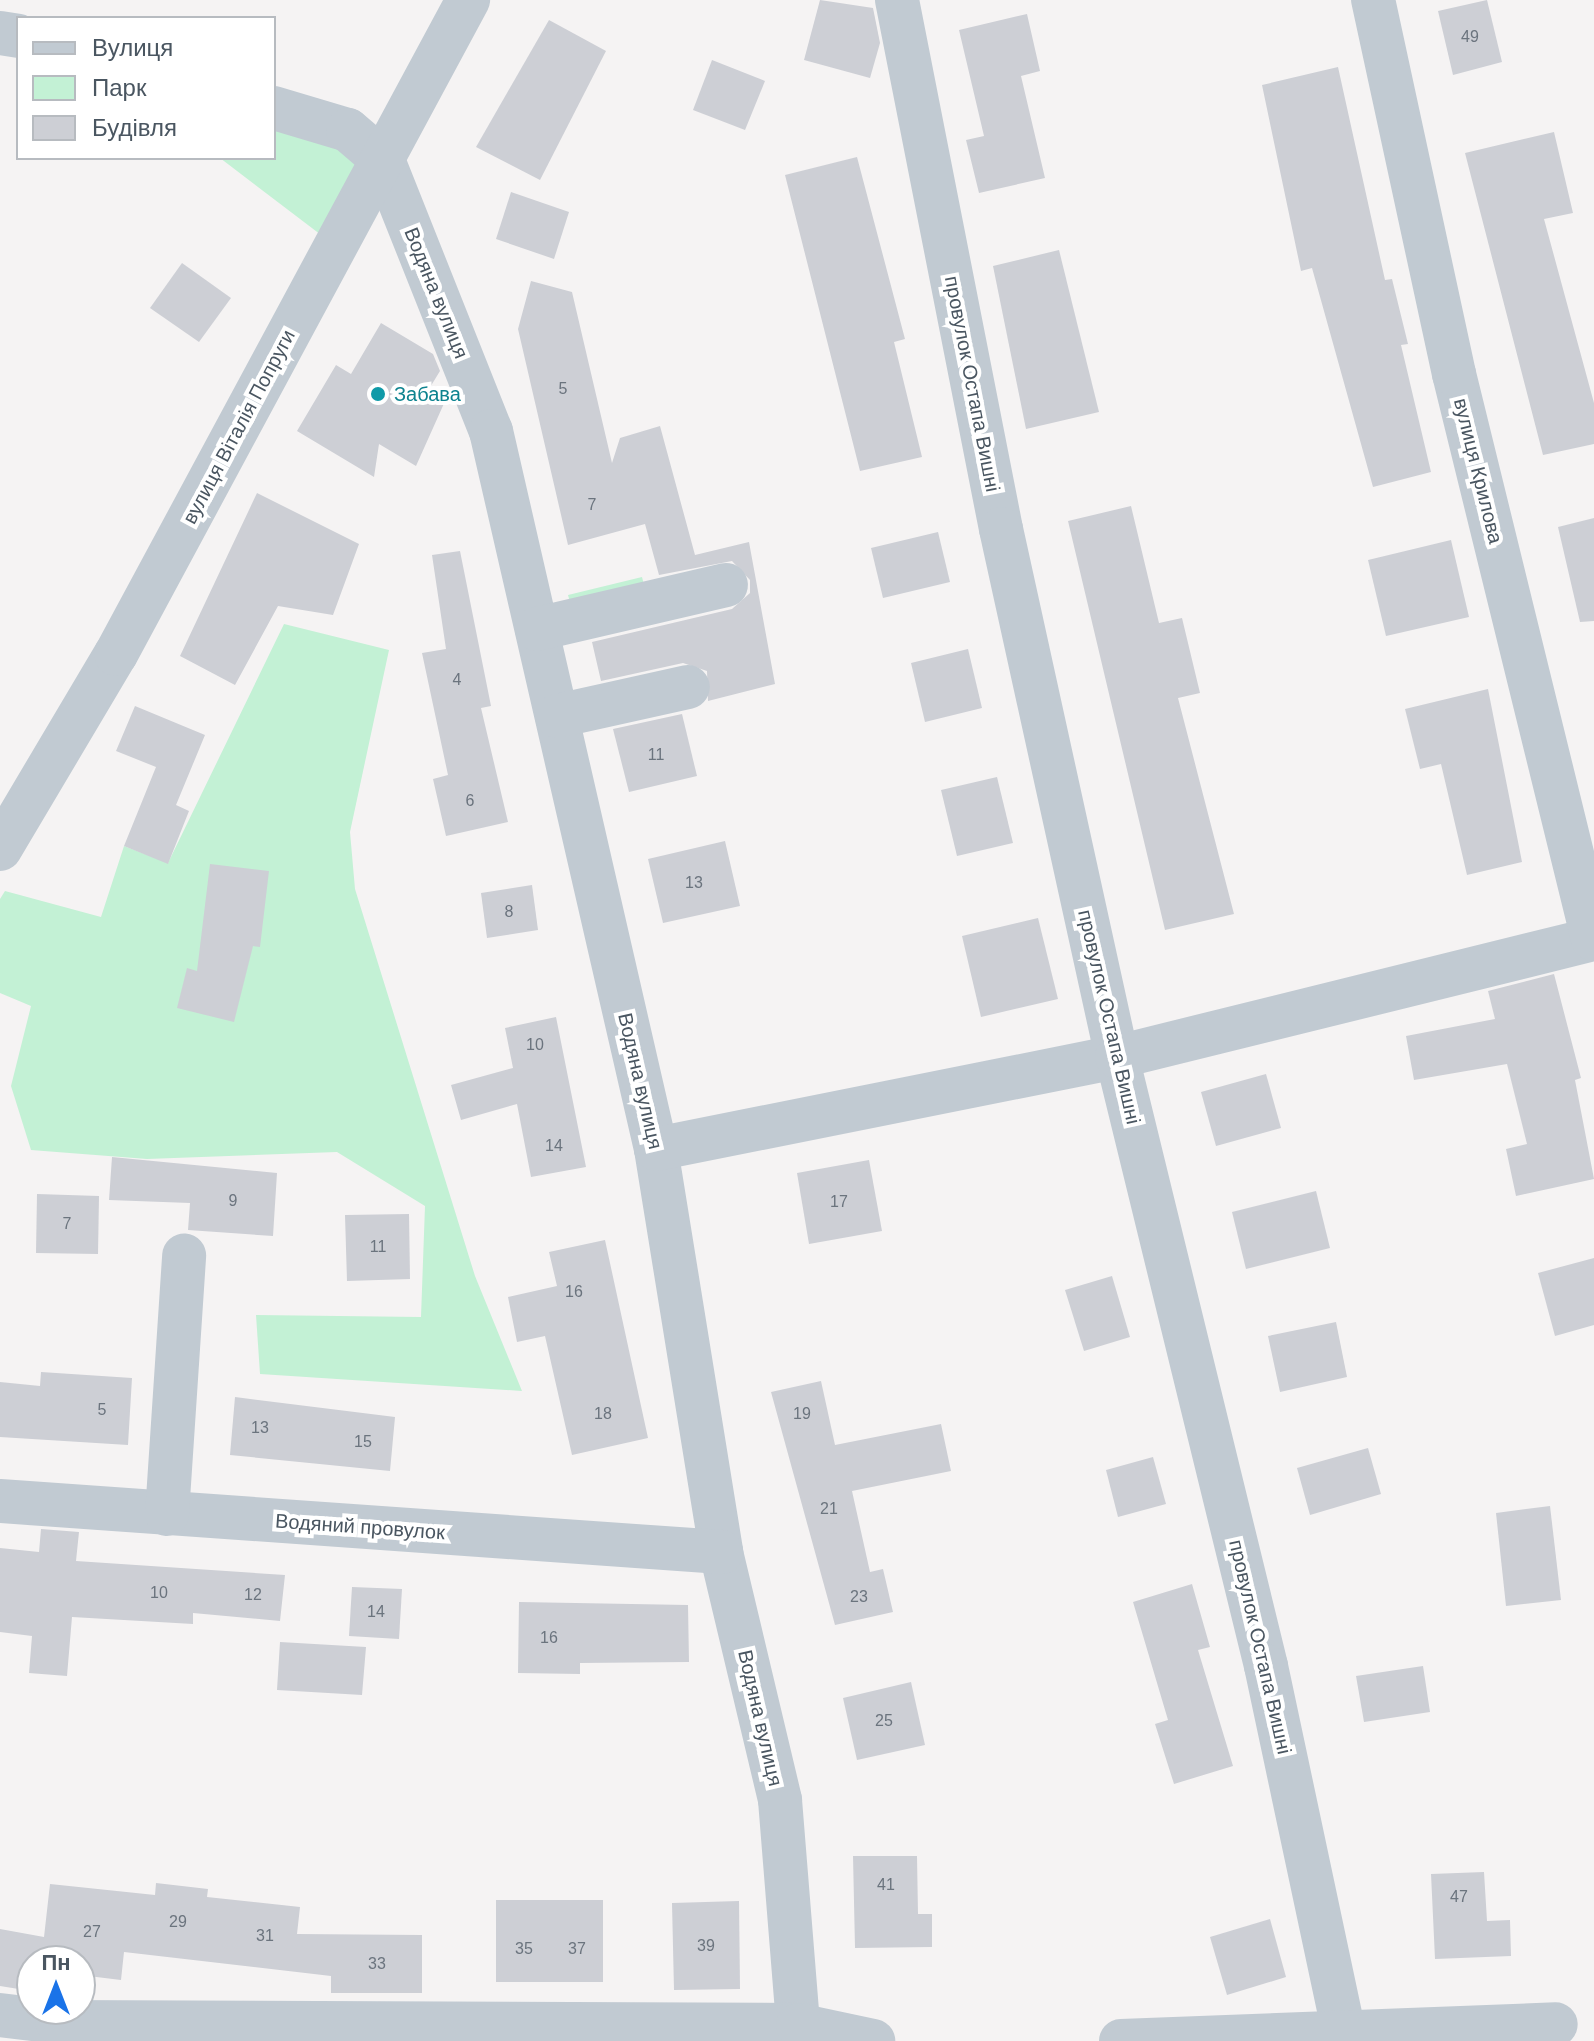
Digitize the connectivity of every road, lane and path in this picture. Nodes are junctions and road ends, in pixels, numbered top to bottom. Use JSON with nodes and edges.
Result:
{"nodes":[{"id":1,"x":468,"y":0,"type":"edge"},
{"id":2,"x":897,"y":0,"type":"edge"},
{"id":3,"x":1373,"y":0,"type":"edge"},
{"id":4,"x":276,"y":109,"type":"edge"},
{"id":5,"x":383,"y":160,"type":"junction"},
{"id":6,"x":726,"y":585,"type":"dead end"},
{"id":7,"x":537,"y":629,"type":"junction"},
{"id":8,"x":688,"y":687,"type":"dead end"},
{"id":9,"x":557,"y":716,"type":"junction"},
{"id":10,"x":0,"y":849,"type":"edge"},
{"id":11,"x":1593,"y":939,"type":"edge"},
{"id":12,"x":1117,"y":1057,"type":"junction"},
{"id":13,"x":656,"y":1149,"type":"junction"},
{"id":14,"x":184,"y":1256,"type":"dead end"},
{"id":15,"x":0,"y":1501,"type":"edge"},
{"id":16,"x":167,"y":1514,"type":"junction"},
{"id":17,"x":721,"y":1552,"type":"junction"},
{"id":18,"x":0,"y":2015,"type":"edge"},
{"id":19,"x":1556,"y":2024,"type":"dead end"},
{"id":20,"x":798,"y":2025,"type":"junction"},
{"id":21,"x":56,"y":2031,"type":"edge"},
{"id":22,"x":1344,"y":2035,"type":"edge"},
{"id":23,"x":873,"y":2041,"type":"edge"},
{"id":24,"x":1121,"y":2041,"type":"edge"}],
"edges":[{"from":1,"to":5,"type":"street","name":"вулиця Віталія Попруги"},
{"from":2,"to":12,"type":"street","name":"провулок Остапа Вишні"},
{"from":3,"to":11,"type":"street","name":"вулиця Крилова"},
{"from":4,"to":5,"type":"street"},
{"from":5,"to":7,"type":"street","name":"Водяна вулиця"},
{"from":5,"to":10,"type":"street","name":"вулиця Віталія Попруги"},
{"from":6,"to":7,"type":"street"},
{"from":7,"to":9,"type":"street","name":"Водяна вулиця"},
{"from":8,"to":9,"type":"street"},
{"from":9,"to":13,"type":"street","name":"Водяна вулиця"},
{"from":11,"to":12,"type":"street"},
{"from":12,"to":13,"type":"street"},
{"from":12,"to":22,"type":"street","name":"провулок Остапа Вишні"},
{"from":13,"to":17,"type":"street","name":"Водяна вулиця"},
{"from":14,"to":16,"type":"street"},
{"from":15,"to":16,"type":"street","name":"Водяний провулок"},
{"from":16,"to":17,"type":"street","name":"Водяний провулок"},
{"from":17,"to":20,"type":"street","name":"Водяна вулиця"},
{"from":18,"to":21,"type":"street"},
{"from":19,"to":22,"type":"street"},
{"from":20,"to":21,"type":"street"},
{"from":20,"to":23,"type":"street"},
{"from":22,"to":24,"type":"street"}]}
